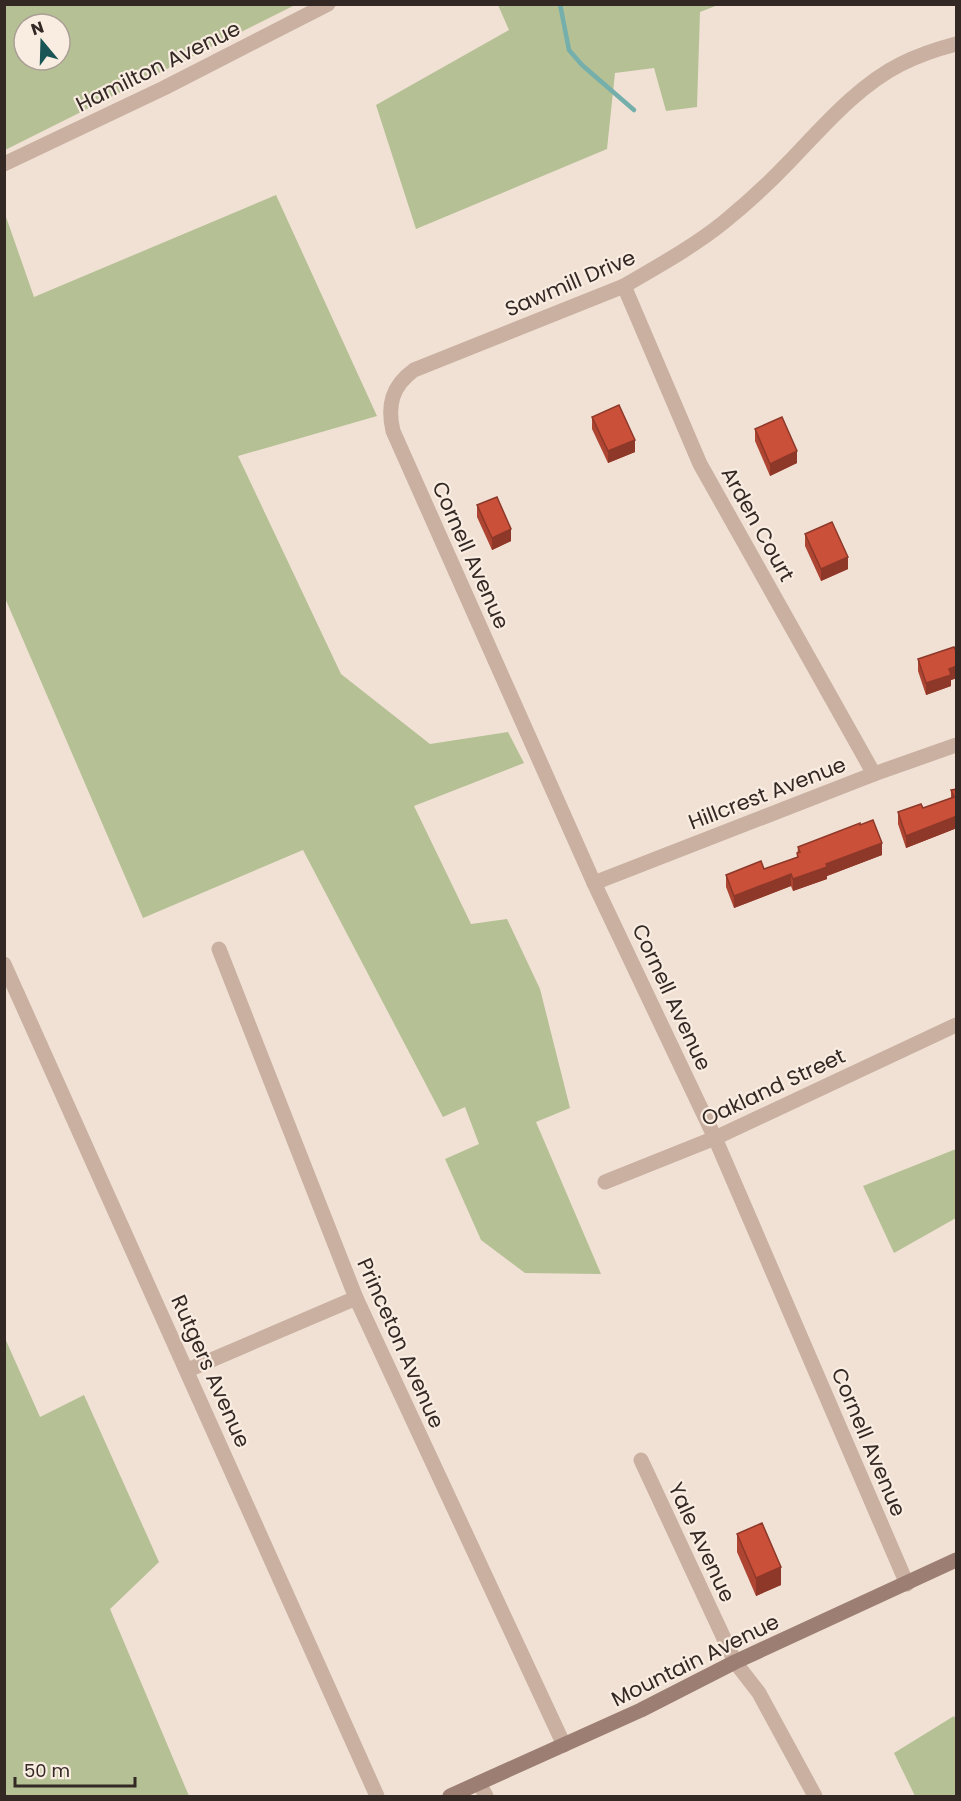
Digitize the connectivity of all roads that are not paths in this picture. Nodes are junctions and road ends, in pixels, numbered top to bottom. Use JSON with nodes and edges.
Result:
{"nodes":[{"id":1,"x":328,"y":4,"type":"edge"},
{"id":2,"x":957,"y":44,"type":"edge"},
{"id":3,"x":4,"y":164,"type":"edge"},
{"id":4,"x":624,"y":286,"type":"junction"},
{"id":5,"x":393,"y":431,"type":"joint"},
{"id":6,"x":957,"y":745,"type":"edge"},
{"id":7,"x":874,"y":774,"type":"junction"},
{"id":8,"x":594,"y":883,"type":"junction"},
{"id":9,"x":219,"y":950,"type":"dead end"},
{"id":10,"x":4,"y":964,"type":"edge"},
{"id":11,"x":957,"y":1025,"type":"edge"},
{"id":12,"x":715,"y":1138,"type":"junction"},
{"id":13,"x":605,"y":1182,"type":"dead end"},
{"id":14,"x":356,"y":1298,"type":"junction"},
{"id":15,"x":188,"y":1370,"type":"junction"},
{"id":16,"x":641,"y":1460,"type":"dead end"},
{"id":17,"x":957,"y":1560,"type":"edge"},
{"id":18,"x":907,"y":1584,"type":"junction"},
{"id":19,"x":735,"y":1662,"type":"junction"},
{"id":20,"x":564,"y":1745,"type":"junction"},
{"id":21,"x":483,"y":1790,"type":"edge"},
{"id":22,"x":377,"y":1797,"type":"edge"},
{"id":23,"x":450,"y":1797,"type":"edge"},
{"id":24,"x":815,"y":1797,"type":"edge"}],
"edges":[{"from":1,"to":3,"type":"street","name":"Hamilton Avenue"},
{"from":2,"to":4,"type":"street","name":"Sawmill Drive"},
{"from":4,"to":5,"type":"street","name":"Sawmill Drive"},
{"from":4,"to":7,"type":"street","name":"Arden Court"},
{"from":5,"to":8,"type":"street","name":"Cornell Avenue"},
{"from":6,"to":7,"type":"street","name":"Hillcrest Avenue"},
{"from":7,"to":8,"type":"street","name":"Hillcrest Avenue"},
{"from":8,"to":12,"type":"street","name":"Cornell Avenue"},
{"from":9,"to":14,"type":"street","name":"Princeton Avenue"},
{"from":10,"to":15,"type":"street","name":"Rutgers Avenue"},
{"from":11,"to":12,"type":"street","name":"Oakland Street"},
{"from":12,"to":13,"type":"street","name":"Oakland Street"},
{"from":12,"to":18,"type":"street","name":"Cornell Avenue"},
{"from":14,"to":15,"type":"street"},
{"from":14,"to":20,"type":"street","name":"Princeton Avenue"},
{"from":15,"to":22,"type":"street","name":"Rutgers Avenue"},
{"from":16,"to":19,"type":"street","name":"Yale Avenue"},
{"from":17,"to":18,"type":"main road","name":"Mountain Avenue"},
{"from":18,"to":19,"type":"main road","name":"Mountain Avenue"},
{"from":19,"to":20,"type":"main road","name":"Mountain Avenue"},
{"from":19,"to":24,"type":"street","name":"Yale Avenue"},
{"from":20,"to":21,"type":"main road","name":"Mountain Avenue"},
{"from":21,"to":23,"type":"main road","name":"Mountain Avenue"}]}
